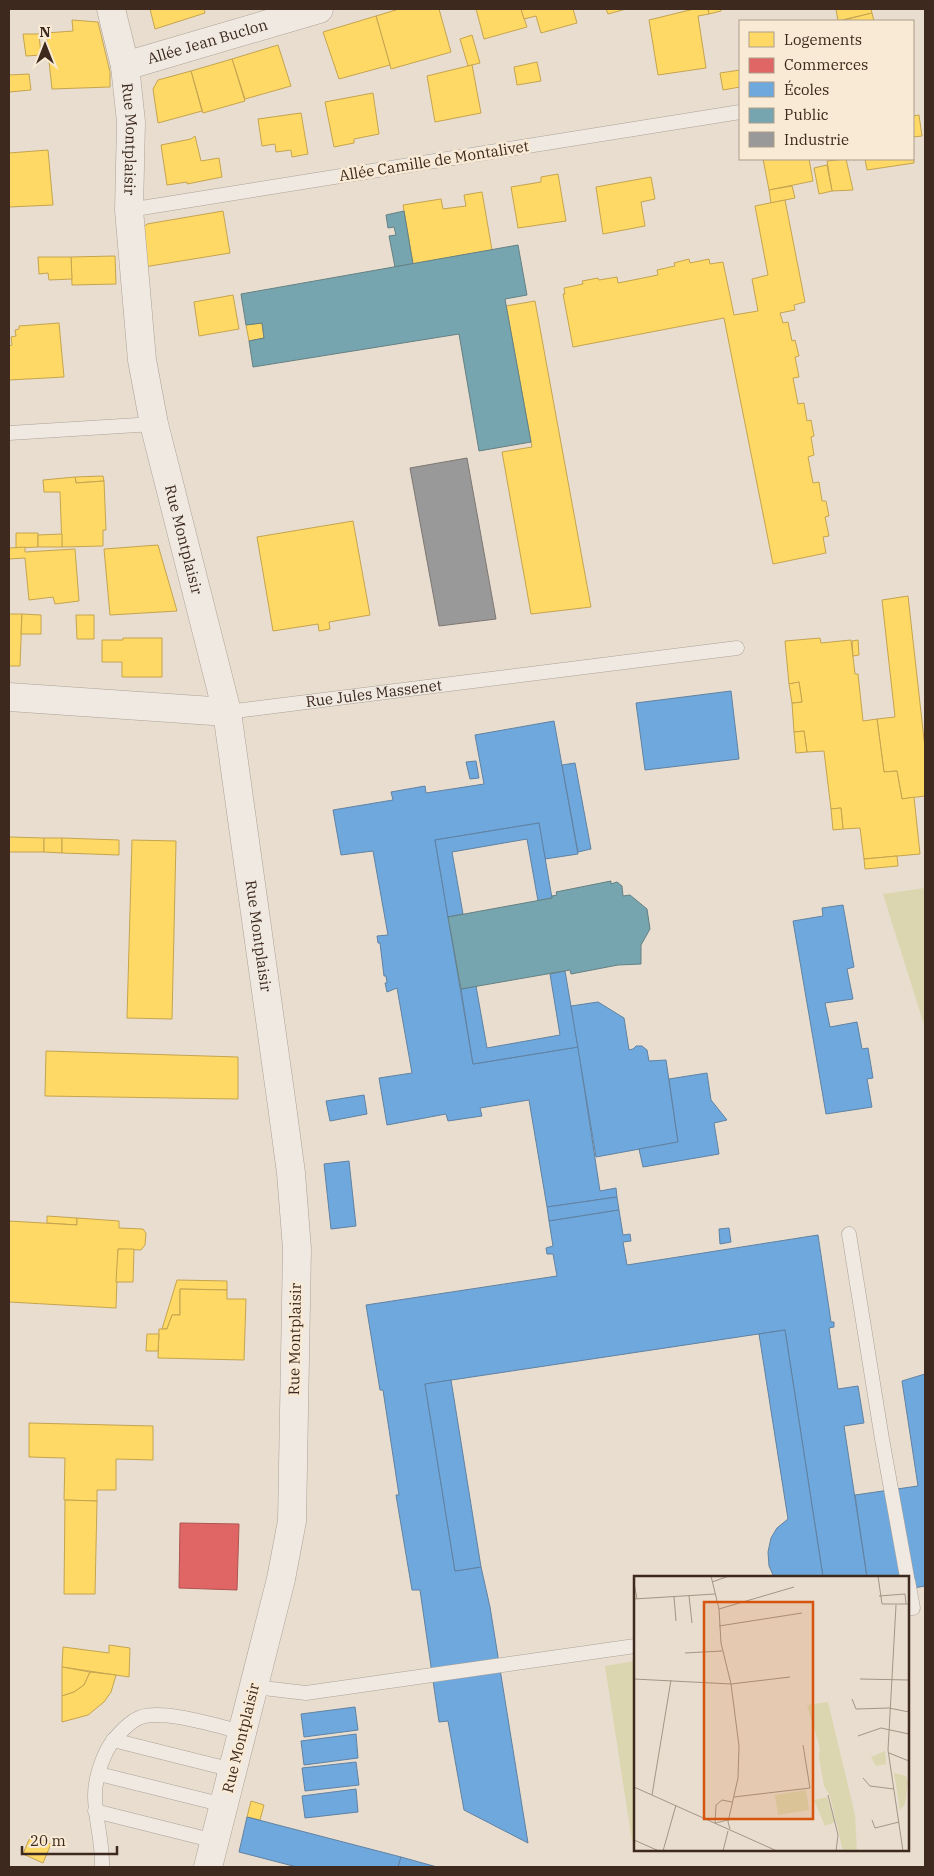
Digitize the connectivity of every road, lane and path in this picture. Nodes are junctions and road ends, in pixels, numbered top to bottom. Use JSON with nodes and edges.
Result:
{"nodes":[{"id":1,"x":111,"y":9,"type":"edge"},
{"id":2,"x":319,"y":9,"type":"edge"},
{"id":3,"x":125,"y":66,"type":"junction"},
{"id":4,"x":739,"y":112,"type":"edge"},
{"id":5,"x":129,"y":210,"type":"junction"},
{"id":6,"x":154,"y":424,"type":"junction"},
{"id":7,"x":9,"y":433,"type":"edge"},
{"id":8,"x":737,"y":648,"type":"dead end"},
{"id":9,"x":9,"y":697,"type":"edge"},
{"id":10,"x":227,"y":712,"type":"junction"},
{"id":11,"x":848,"y":1234,"type":"dead end"},
{"id":12,"x":907,"y":1576,"type":"edge"},
{"id":13,"x":909,"y":1586,"type":"edge"},
{"id":14,"x":909,"y":1608,"type":"edge"},
{"id":15,"x":634,"y":1646,"type":"edge"},
{"id":16,"x":254,"y":1687,"type":"junction"},
{"id":17,"x":242,"y":1732,"type":"junction"},
{"id":18,"x":113,"y":1740,"type":"junction"},
{"id":19,"x":232,"y":1770,"type":"junction"},
{"id":20,"x":99,"y":1774,"type":"junction"},
{"id":21,"x":224,"y":1805,"type":"junction"},
{"id":22,"x":95,"y":1811,"type":"junction"},
{"id":23,"x":215,"y":1841,"type":"junction"},
{"id":24,"x":102,"y":1867,"type":"edge"},
{"id":25,"x":208,"y":1867,"type":"edge"}],
"edges":[{"from":1,"to":3,"type":"street","name":"Rue Montplaisir"},
{"from":2,"to":3,"type":"street","name":"Allée Jean Buclon"},
{"from":3,"to":5,"type":"street","name":"Rue Montplaisir"},
{"from":4,"to":5,"type":"lane","name":"Allée Camille de Montalivet"},
{"from":5,"to":6,"type":"street","name":"Rue Montplaisir"},
{"from":6,"to":7,"type":"lane"},
{"from":6,"to":10,"type":"street","name":"Rue Montplaisir"},
{"from":8,"to":10,"type":"lane","name":"Rue Jules Massenet"},
{"from":9,"to":10,"type":"street","name":"Rue Jules Massenet"},
{"from":10,"to":16,"type":"street","name":"Rue Montplaisir"},
{"from":11,"to":12,"type":"lane"},
{"from":13,"to":14,"type":"lane"},
{"from":15,"to":16,"type":"lane"},
{"from":16,"to":17,"type":"street","name":"Rue Montplaisir"},
{"from":17,"to":18,"type":"lane"},
{"from":17,"to":19,"type":"street","name":"Rue Montplaisir"},
{"from":18,"to":19,"type":"lane"},
{"from":18,"to":20,"type":"lane"},
{"from":19,"to":21,"type":"street","name":"Rue Montplaisir"},
{"from":20,"to":21,"type":"lane"},
{"from":20,"to":22,"type":"lane"},
{"from":21,"to":23,"type":"street","name":"Rue Montplaisir"},
{"from":22,"to":23,"type":"lane"},
{"from":22,"to":24,"type":"lane"},
{"from":23,"to":25,"type":"street","name":"Rue Montplaisir"}]}
